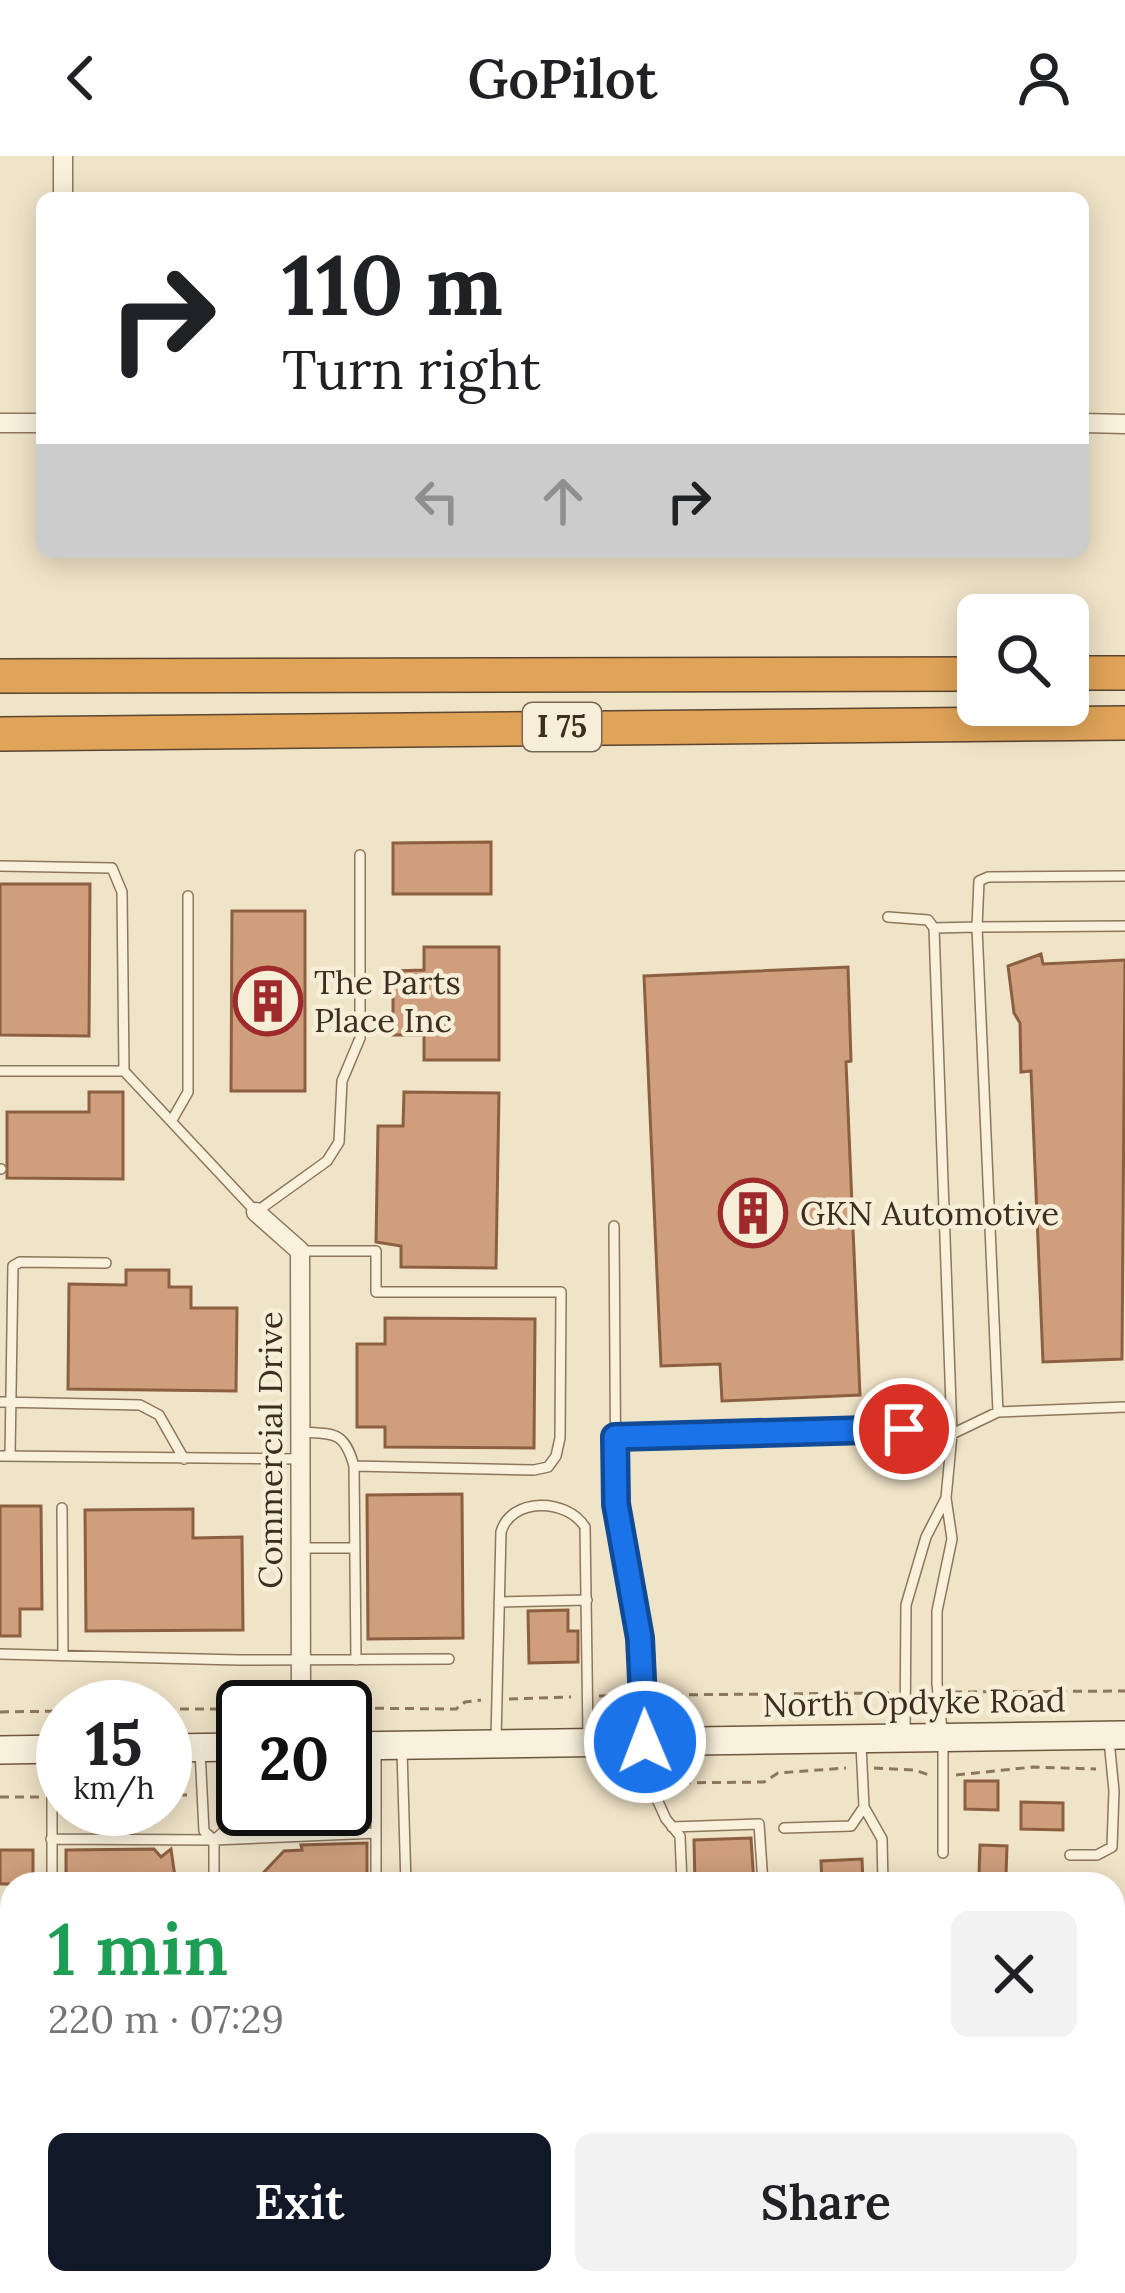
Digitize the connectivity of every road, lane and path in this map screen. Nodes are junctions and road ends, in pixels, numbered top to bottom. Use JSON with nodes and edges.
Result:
{"nodes":[{"id":1,"x":63,"y":156,"type":"edge"},
{"id":2,"x":63,"y":192,"type":"edge"},
{"id":3,"x":36,"y":423,"type":"edge"},
{"id":4,"x":0,"y":424,"type":"edge"},
{"id":5,"x":1089,"y":424,"type":"edge"},
{"id":6,"x":1125,"y":424,"type":"edge"},
{"id":7,"x":1125,"y":673,"type":"edge"},
{"id":8,"x":957,"y":674,"type":"edge"},
{"id":9,"x":1089,"y":674,"type":"edge"},
{"id":10,"x":0,"y":676,"type":"edge"},
{"id":11,"x":1125,"y":723,"type":"edge"},
{"id":12,"x":0,"y":734,"type":"edge"},
{"id":13,"x":360,"y":856,"type":"dead end"},
{"id":14,"x":0,"y":866,"type":"edge"},
{"id":15,"x":1125,"y":876,"type":"edge"},
{"id":16,"x":188,"y":896,"type":"dead end"},
{"id":17,"x":888,"y":917,"type":"dead end"},
{"id":18,"x":1125,"y":926,"type":"edge"},
{"id":19,"x":977,"y":927,"type":"junction"},
{"id":20,"x":934,"y":928,"type":"junction"},
{"id":21,"x":124,"y":1071,"type":"junction"},
{"id":22,"x":0,"y":1072,"type":"edge"},
{"id":23,"x":172,"y":1120,"type":"junction"},
{"id":24,"x":256,"y":1212,"type":"junction"},
{"id":25,"x":614,"y":1226,"type":"dead end"},
{"id":26,"x":300,"y":1251,"type":"junction"},
{"id":27,"x":106,"y":1263,"type":"dead end"},
{"id":28,"x":5,"y":1402,"type":"edge"},
{"id":29,"x":1125,"y":1407,"type":"edge"},
{"id":30,"x":998,"y":1412,"type":"junction"},
{"id":31,"x":300,"y":1432,"type":"junction"},
{"id":32,"x":952,"y":1434,"type":"junction"},
{"id":33,"x":615,"y":1437,"type":"junction"},
{"id":34,"x":5,"y":1456,"type":"edge"},
{"id":35,"x":184,"y":1459,"type":"junction"},
{"id":36,"x":300,"y":1459,"type":"junction"},
{"id":37,"x":355,"y":1466,"type":"junction"},
{"id":38,"x":946,"y":1498,"type":"junction"},
{"id":39,"x":62,"y":1508,"type":"dead end"},
{"id":40,"x":300,"y":1548,"type":"junction"},
{"id":41,"x":356,"y":1548,"type":"junction"},
{"id":42,"x":586,"y":1600,"type":"junction"},
{"id":43,"x":499,"y":1602,"type":"junction"},
{"id":44,"x":0,"y":1654,"type":"edge"},
{"id":45,"x":63,"y":1654,"type":"junction"},
{"id":46,"x":301,"y":1660,"type":"junction"},
{"id":47,"x":356,"y":1660,"type":"junction"},
{"id":48,"x":449,"y":1660,"type":"dead end"},
{"id":49,"x":301,"y":1680,"type":"edge"},
{"id":50,"x":1125,"y":1691,"type":"edge"},
{"id":51,"x":906,"y":1693,"type":"junction"},
{"id":52,"x":938,"y":1693,"type":"junction"},
{"id":53,"x":644,"y":1695,"type":"junction"},
{"id":54,"x":587,"y":1697,"type":"junction"},
{"id":55,"x":496,"y":1700,"type":"junction"},
{"id":56,"x":372,"y":1708,"type":"edge"},
{"id":57,"x":36,"y":1711,"type":"edge"},
{"id":58,"x":0,"y":1712,"type":"edge"},
{"id":59,"x":1117,"y":1735,"type":"edge"},
{"id":60,"x":905,"y":1738,"type":"junction"},
{"id":61,"x":943,"y":1738,"type":"junction"},
{"id":62,"x":861,"y":1739,"type":"junction"},
{"id":63,"x":645,"y":1742,"type":"junction"},
{"id":64,"x":589,"y":1743,"type":"junction"},
{"id":65,"x":496,"y":1745,"type":"junction"},
{"id":66,"x":372,"y":1746,"type":"edge"},
{"id":67,"x":388,"y":1746,"type":"junction"},
{"id":68,"x":192,"y":1747,"type":"edge"},
{"id":69,"x":200,"y":1747,"type":"junction"},
{"id":70,"x":216,"y":1747,"type":"edge"},
{"id":71,"x":36,"y":1749,"type":"edge"},
{"id":72,"x":0,"y":1750,"type":"edge"},
{"id":73,"x":1112,"y":1767,"type":"junction"},
{"id":74,"x":862,"y":1768,"type":"junction"},
{"id":75,"x":943,"y":1776,"type":"junction"},
{"id":76,"x":653,"y":1783,"type":"junction"},
{"id":77,"x":372,"y":1789,"type":"edge"},
{"id":78,"x":376,"y":1789,"type":"junction"},
{"id":79,"x":0,"y":1797,"type":"edge"},
{"id":80,"x":36,"y":1797,"type":"edge"},
{"id":81,"x":864,"y":1808,"type":"junction"},
{"id":82,"x":672,"y":1827,"type":"junction"},
{"id":83,"x":784,"y":1828,"type":"dead end"},
{"id":84,"x":376,"y":1833,"type":"junction"},
{"id":85,"x":219,"y":1836,"type":"edge"},
{"id":86,"x":51,"y":1839,"type":"joint"},
{"id":87,"x":214,"y":1840,"type":"junction"},
{"id":88,"x":943,"y":1853,"type":"dead end"},
{"id":89,"x":1070,"y":1855,"type":"dead end"},
{"id":90,"x":52,"y":1872,"type":"edge"},
{"id":91,"x":214,"y":1872,"type":"edge"},
{"id":92,"x":376,"y":1872,"type":"edge"},
{"id":93,"x":404,"y":1872,"type":"edge"},
{"id":94,"x":682,"y":1872,"type":"edge"},
{"id":95,"x":763,"y":1872,"type":"edge"},
{"id":96,"x":882,"y":1872,"type":"edge"}],
"edges":[{"from":1,"to":2,"type":"street"},
{"from":3,"to":4,"type":"street"},
{"from":5,"to":6,"type":"street"},
{"from":7,"to":9,"type":"highway"},
{"from":8,"to":10,"type":"highway","number":"I 75"},
{"from":11,"to":12,"type":"highway","number":"I 75"},
{"from":13,"to":24,"type":"lane"},
{"from":14,"to":21,"type":"lane"},
{"from":15,"to":19,"type":"lane"},
{"from":16,"to":23,"type":"lane"},
{"from":17,"to":20,"type":"lane"},
{"from":18,"to":19,"type":"lane"},
{"from":19,"to":20,"type":"lane"},
{"from":19,"to":30,"type":"lane"},
{"from":20,"to":32,"type":"lane"},
{"from":21,"to":22,"type":"lane"},
{"from":21,"to":23,"type":"lane"},
{"from":23,"to":24,"type":"lane"},
{"from":24,"to":26,"type":"street"},
{"from":25,"to":33,"type":"lane"},
{"from":26,"to":31,"type":"street","name":"Commercial Drive"},
{"from":26,"to":37,"type":"lane"},
{"from":27,"to":28,"type":"lane"},
{"from":28,"to":34,"type":"lane"},
{"from":28,"to":35,"type":"lane"},
{"from":29,"to":30,"type":"lane"},
{"from":30,"to":32,"type":"lane"},
{"from":31,"to":36,"type":"street","name":"Commercial Drive"},
{"from":31,"to":37,"type":"lane"},
{"from":32,"to":33,"type":"lane"},
{"from":32,"to":38,"type":"lane"},
{"from":33,"to":53,"type":"lane"},
{"from":34,"to":35,"type":"lane"},
{"from":35,"to":36,"type":"lane"},
{"from":36,"to":40,"type":"street","name":"Commercial Drive"},
{"from":37,"to":41,"type":"lane"},
{"from":38,"to":51,"type":"lane"},
{"from":38,"to":52,"type":"lane"},
{"from":39,"to":45,"type":"lane"},
{"from":40,"to":41,"type":"lane"},
{"from":40,"to":46,"type":"street","name":"Commercial Drive"},
{"from":41,"to":47,"type":"lane"},
{"from":42,"to":43,"type":"lane"},
{"from":42,"to":43,"type":"lane"},
{"from":42,"to":54,"type":"lane"},
{"from":43,"to":55,"type":"lane"},
{"from":44,"to":45,"type":"lane"},
{"from":45,"to":46,"type":"lane"},
{"from":46,"to":47,"type":"lane"},
{"from":46,"to":49,"type":"street","name":"Commercial Drive"},
{"from":47,"to":48,"type":"lane"},
{"from":50,"to":52,"type":"path"},
{"from":51,"to":53,"type":"path"},
{"from":51,"to":60,"type":"lane"},
{"from":52,"to":61,"type":"lane"},
{"from":53,"to":54,"type":"path"},
{"from":53,"to":63,"type":"lane"},
{"from":54,"to":55,"type":"path"},
{"from":54,"to":64,"type":"lane"},
{"from":55,"to":56,"type":"path"},
{"from":55,"to":65,"type":"lane"},
{"from":57,"to":58,"type":"path"},
{"from":59,"to":61,"type":"main road","name":"North Opdyke Road"},
{"from":59,"to":73,"type":"lane"},
{"from":60,"to":61,"type":"main road","name":"North Opdyke Road"},
{"from":60,"to":62,"type":"main road","name":"North Opdyke Road"},
{"from":61,"to":75,"type":"lane"},
{"from":62,"to":63,"type":"main road","name":"North Opdyke Road"},
{"from":62,"to":74,"type":"lane"},
{"from":63,"to":64,"type":"main road","name":"North Opdyke Road"},
{"from":63,"to":76,"type":"lane"},
{"from":64,"to":65,"type":"main road","name":"North Opdyke Road"},
{"from":65,"to":67,"type":"main road","name":"North Opdyke Road"},
{"from":66,"to":67,"type":"main road","name":"North Opdyke Road"},
{"from":67,"to":78,"type":"lane"},
{"from":67,"to":93,"type":"lane"},
{"from":68,"to":69,"type":"main road"},
{"from":69,"to":70,"type":"main road"},
{"from":69,"to":87,"type":"lane"},
{"from":71,"to":72,"type":"main road"},
{"from":73,"to":75,"type":"path"},
{"from":73,"to":89,"type":"lane"},
{"from":74,"to":75,"type":"path"},
{"from":74,"to":76,"type":"path"},
{"from":74,"to":81,"type":"lane"},
{"from":75,"to":88,"type":"lane"},
{"from":76,"to":82,"type":"lane"},
{"from":77,"to":78,"type":"path"},
{"from":78,"to":84,"type":"lane"},
{"from":79,"to":80,"type":"path"},
{"from":81,"to":83,"type":"lane"},
{"from":81,"to":96,"type":"lane"},
{"from":82,"to":94,"type":"lane"},
{"from":82,"to":95,"type":"lane"},
{"from":84,"to":87,"type":"lane"},
{"from":84,"to":92,"type":"lane"},
{"from":85,"to":87,"type":"lane"},
{"from":86,"to":87,"type":"lane"},
{"from":86,"to":90,"type":"lane"},
{"from":87,"to":91,"type":"lane"}]}
